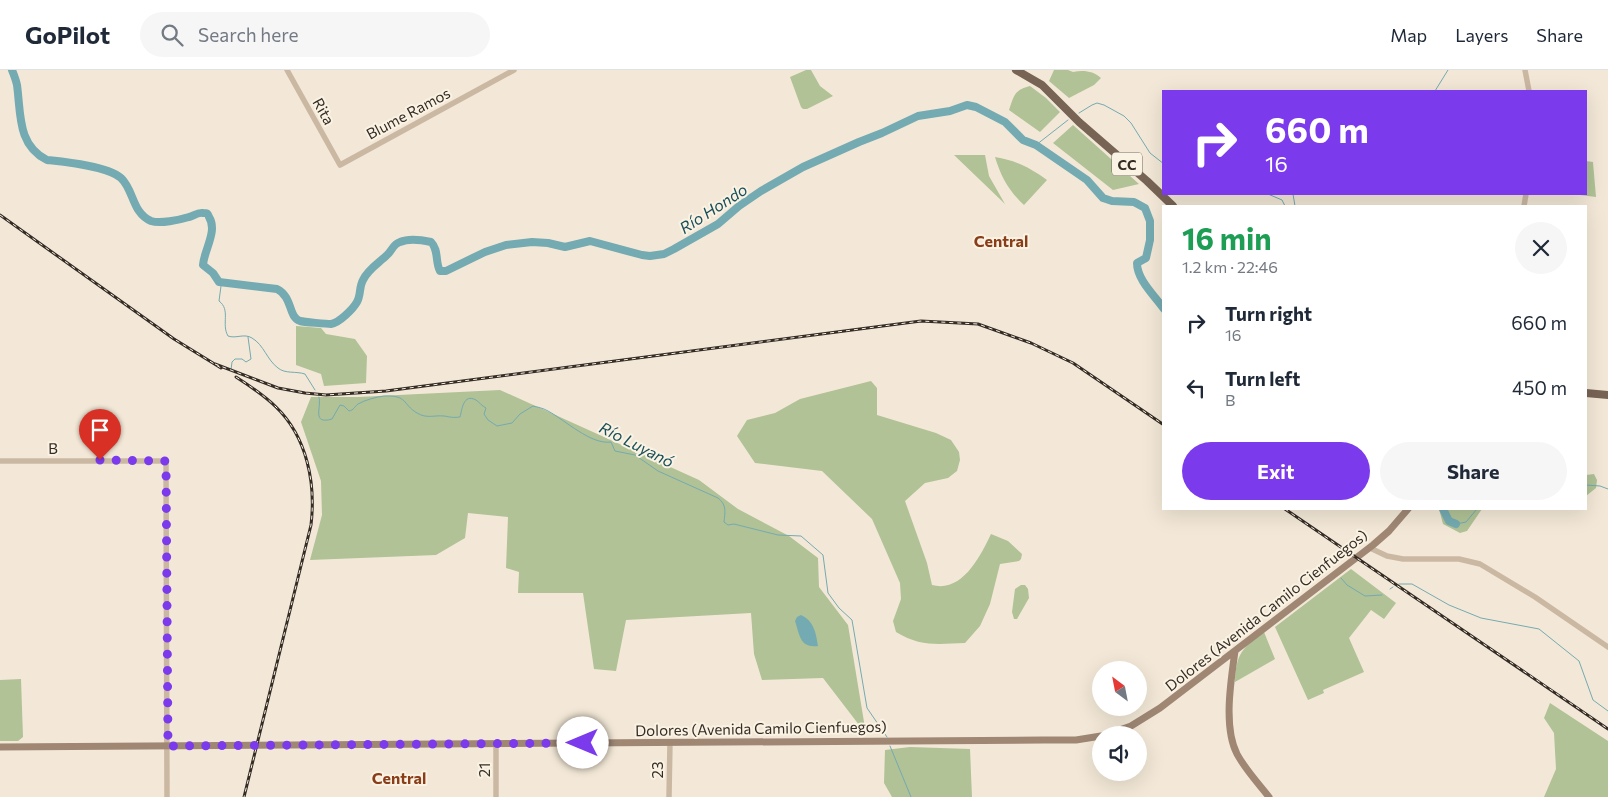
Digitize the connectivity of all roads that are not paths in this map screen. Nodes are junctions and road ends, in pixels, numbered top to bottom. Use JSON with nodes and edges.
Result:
{"nodes":[{"id":1,"x":287,"y":70,"type":"edge"},
{"id":2,"x":514,"y":70,"type":"edge"},
{"id":3,"x":1016,"y":70,"type":"edge"},
{"id":4,"x":1525,"y":70,"type":"edge"},
{"id":5,"x":1529,"y":90,"type":"edge"},
{"id":6,"x":340,"y":165,"type":"joint"},
{"id":7,"x":1162,"y":195,"type":"edge"},
{"id":8,"x":1162,"y":195,"type":"edge"},
{"id":9,"x":1172,"y":205,"type":"edge"},
{"id":10,"x":1587,"y":392,"type":"edge"},
{"id":11,"x":1608,"y":395,"type":"edge"},
{"id":12,"x":0,"y":461,"type":"edge"},
{"id":13,"x":1407,"y":510,"type":"edge"},
{"id":14,"x":1370,"y":548,"type":"junction"},
{"id":15,"x":1608,"y":646,"type":"edge"},
{"id":16,"x":1235,"y":651,"type":"junction"},
{"id":17,"x":1131,"y":726,"type":"edge"},
{"id":18,"x":1092,"y":737,"type":"edge"},
{"id":19,"x":670,"y":742,"type":"junction"},
{"id":20,"x":496,"y":744,"type":"junction"},
{"id":21,"x":168,"y":746,"type":"junction"},
{"id":22,"x":0,"y":747,"type":"edge"},
{"id":23,"x":167,"y":797,"type":"edge"},
{"id":24,"x":496,"y":797,"type":"edge"},
{"id":25,"x":670,"y":797,"type":"edge"},
{"id":26,"x":1269,"y":797,"type":"edge"}],
"edges":[{"from":1,"to":6,"type":"street","name":"Rita"},
{"from":2,"to":6,"type":"street","name":"Blume Ramos"},
{"from":3,"to":7,"type":"main road","number":"CC"},
{"from":4,"to":5,"type":"street"},
{"from":8,"to":9,"type":"main road","number":"CC"},
{"from":10,"to":11,"type":"main road"},
{"from":12,"to":21,"type":"street","name":"B"},
{"from":13,"to":14,"type":"main road","name":"Dolores (Avenida Camilo Cienfuegos)"},
{"from":14,"to":15,"type":"street"},
{"from":14,"to":16,"type":"main road","name":"Dolores (Avenida Camilo Cienfuegos)"},
{"from":16,"to":17,"type":"main road","name":"Dolores (Avenida Camilo Cienfuegos)"},
{"from":16,"to":26,"type":"main road"},
{"from":18,"to":19,"type":"main road","name":"Dolores (Avenida Camilo Cienfuegos)"},
{"from":19,"to":20,"type":"main road","name":"Dolores (Avenida Camilo Cienfuegos)"},
{"from":19,"to":25,"type":"street","name":"23"},
{"from":20,"to":21,"type":"main road","name":"Dolores (Avenida Camilo Cienfuegos)"},
{"from":20,"to":24,"type":"street","name":"21"},
{"from":21,"to":22,"type":"main road","name":"Dolores (Avenida Camilo Cienfuegos)"},
{"from":21,"to":23,"type":"street"}]}
